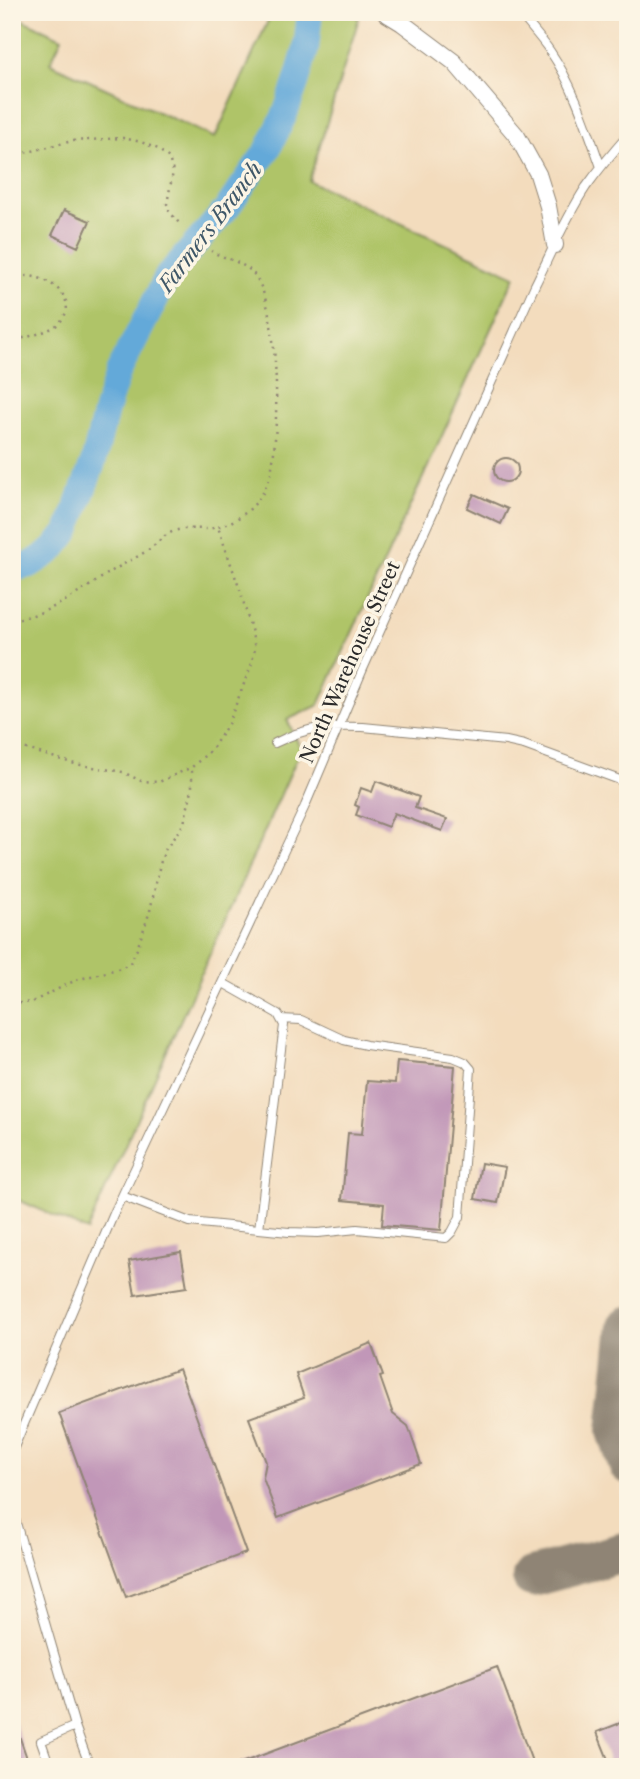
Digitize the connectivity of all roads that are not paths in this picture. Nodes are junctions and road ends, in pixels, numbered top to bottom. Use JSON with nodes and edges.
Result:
{"nodes":[{"id":1,"x":384,"y":12,"type":"edge"},
{"id":2,"x":519,"y":12,"type":"edge"},
{"id":3,"x":628,"y":135,"type":"edge"},
{"id":4,"x":601,"y":167,"type":"junction"},
{"id":5,"x":555,"y":245,"type":"junction"},
{"id":6,"x":340,"y":726,"type":"junction"},
{"id":7,"x":275,"y":743,"type":"dead end"},
{"id":8,"x":628,"y":783,"type":"edge"},
{"id":9,"x":223,"y":983,"type":"junction"},
{"id":10,"x":281,"y":1019,"type":"junction"},
{"id":11,"x":122,"y":1196,"type":"junction"},
{"id":12,"x":259,"y":1229,"type":"junction"},
{"id":13,"x":12,"y":1451,"type":"edge"},
{"id":14,"x":12,"y":1509,"type":"edge"},
{"id":15,"x":75,"y":1726,"type":"junction"},
{"id":16,"x":50,"y":1767,"type":"edge"},
{"id":17,"x":90,"y":1767,"type":"edge"}],
"edges":[{"from":1,"to":5,"type":"street"},
{"from":2,"to":4,"type":"lane"},
{"from":3,"to":4,"type":"lane","name":"North Warehouse Street"},
{"from":4,"to":5,"type":"lane","name":"North Warehouse Street"},
{"from":5,"to":6,"type":"lane","name":"North Warehouse Street"},
{"from":6,"to":7,"type":"lane"},
{"from":6,"to":8,"type":"lane"},
{"from":6,"to":9,"type":"lane","name":"North Warehouse Street"},
{"from":9,"to":10,"type":"lane"},
{"from":9,"to":11,"type":"lane","name":"North Warehouse Street"},
{"from":10,"to":12,"type":"lane"},
{"from":10,"to":12,"type":"lane"},
{"from":11,"to":12,"type":"lane"},
{"from":11,"to":13,"type":"lane","name":"North Warehouse Street"},
{"from":14,"to":15,"type":"lane"},
{"from":15,"to":16,"type":"lane"},
{"from":15,"to":17,"type":"lane"}]}
